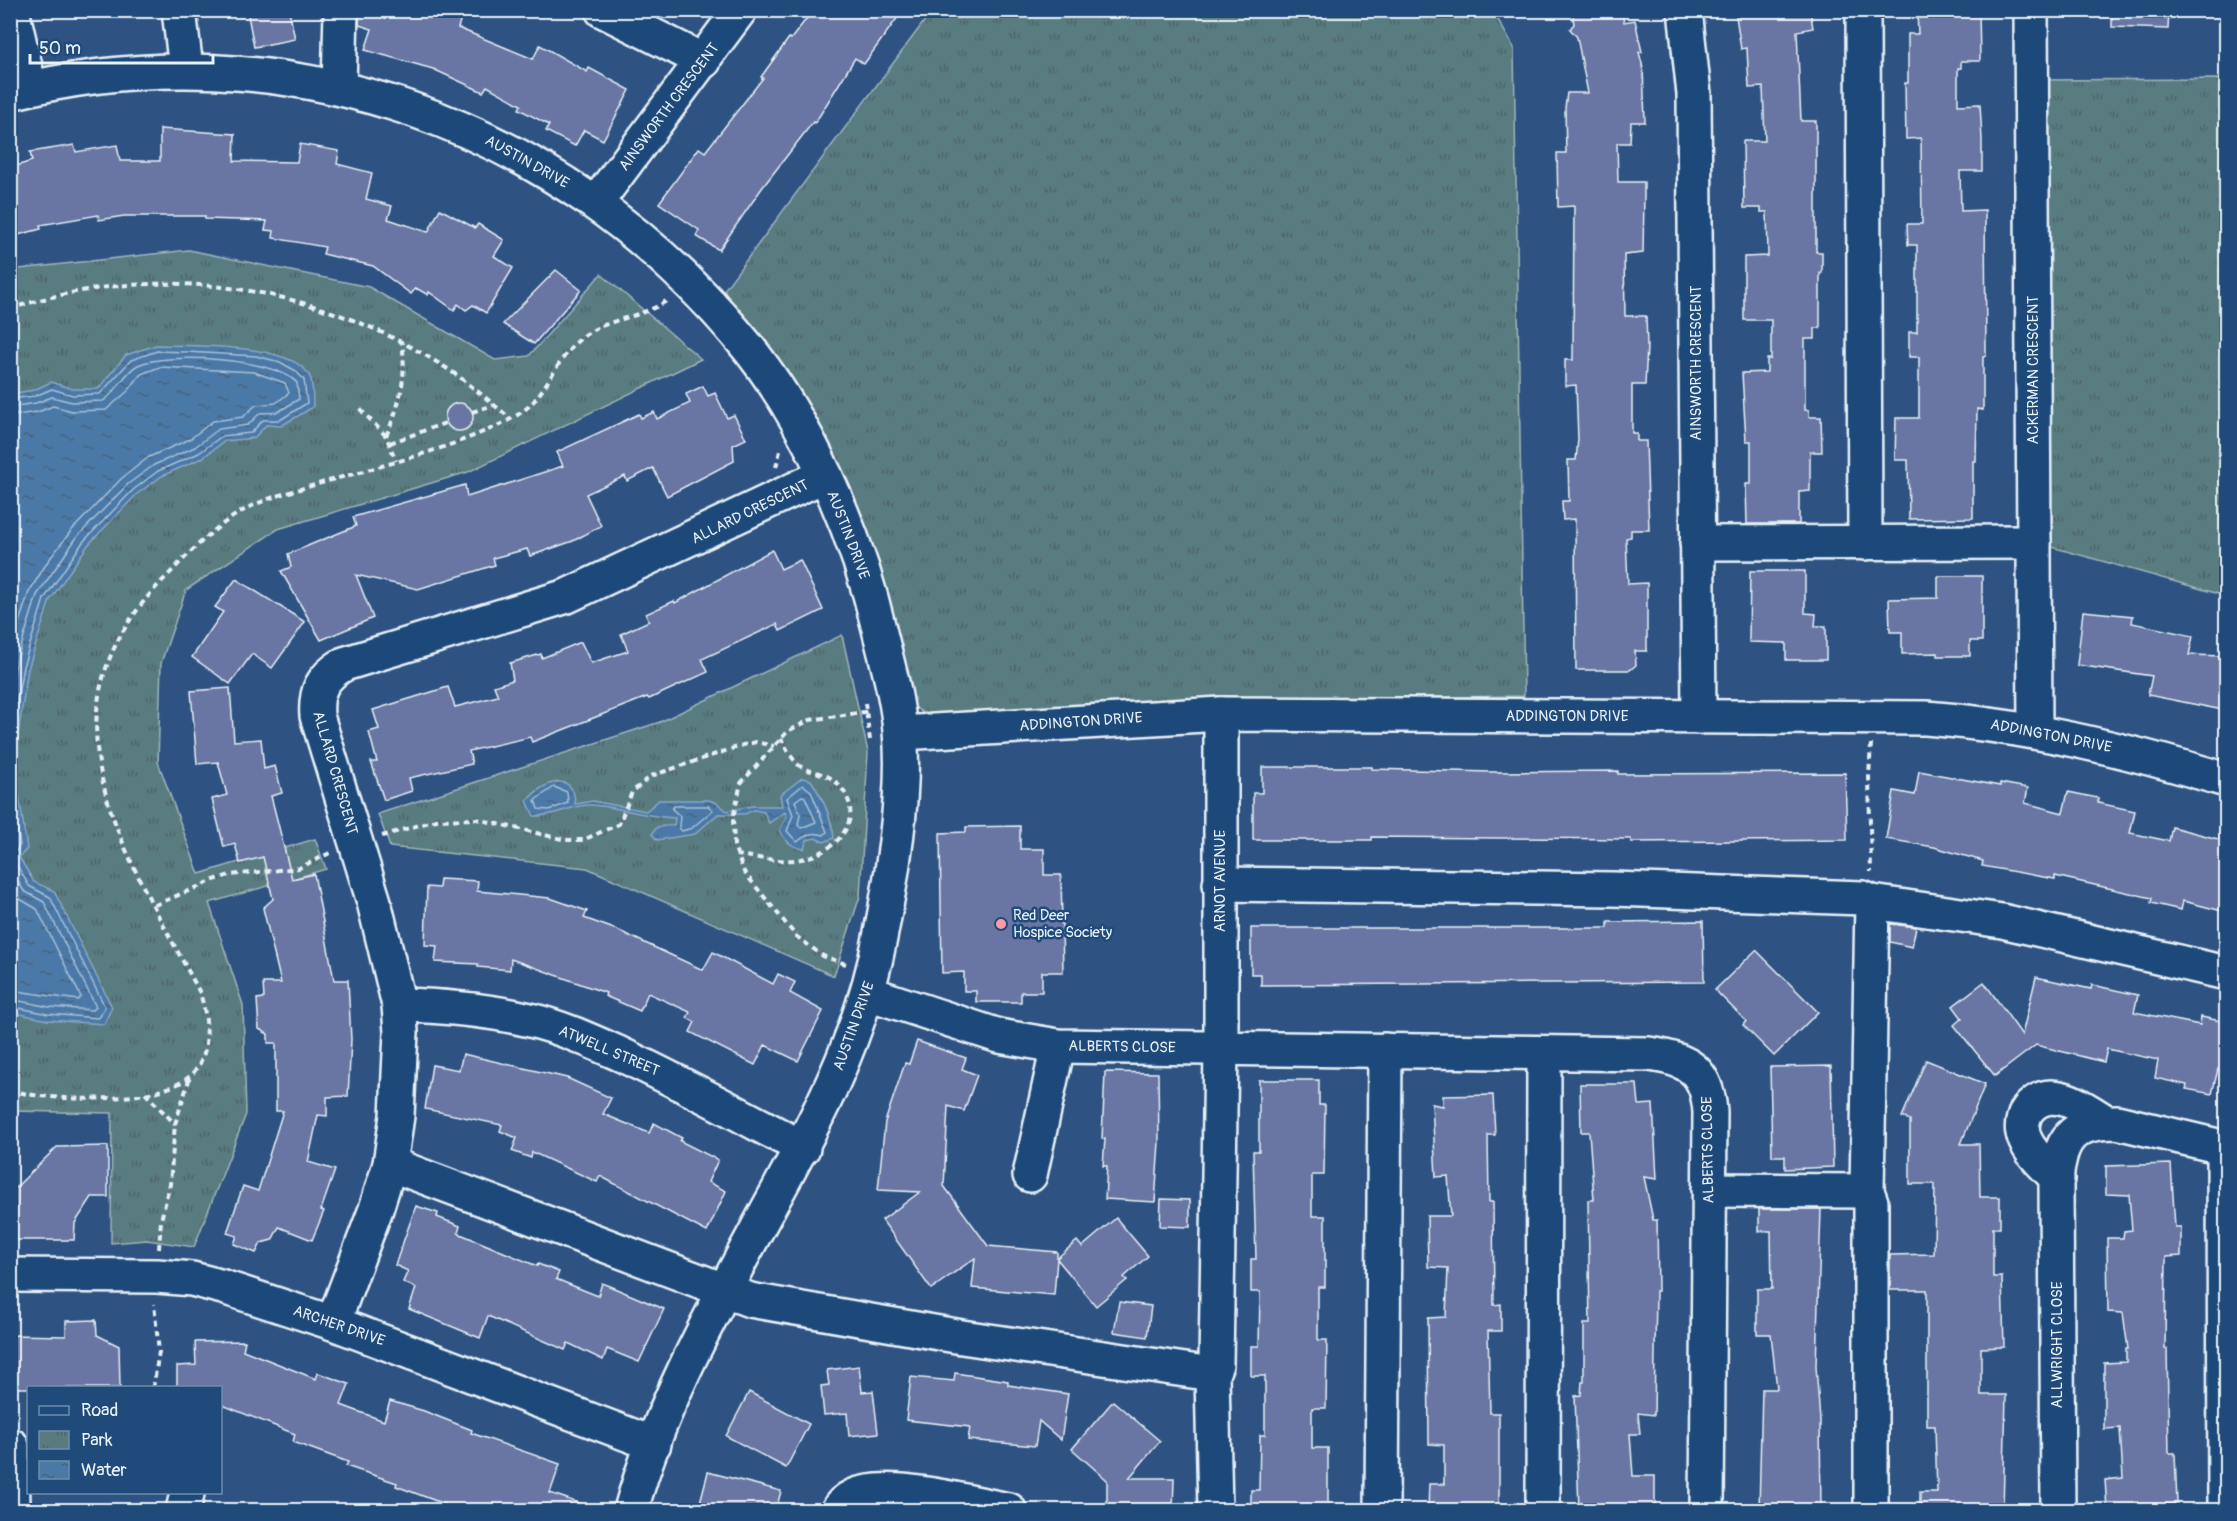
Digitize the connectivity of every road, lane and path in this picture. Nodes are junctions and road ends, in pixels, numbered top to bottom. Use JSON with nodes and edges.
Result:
{"nodes":[{"id":1,"x":12,"y":10,"type":"edge"},
{"id":2,"x":179,"y":10,"type":"edge"},
{"id":3,"x":341,"y":10,"type":"edge"},
{"id":4,"x":602,"y":10,"type":"edge"},
{"id":5,"x":740,"y":10,"type":"edge"},
{"id":6,"x":1685,"y":10,"type":"edge"},
{"id":7,"x":1863,"y":10,"type":"edge"},
{"id":8,"x":2031,"y":10,"type":"edge"},
{"id":9,"x":704,"y":61,"type":"junction"},
{"id":10,"x":186,"y":69,"type":"junction"},
{"id":11,"x":339,"y":87,"type":"junction"},
{"id":12,"x":20,"y":90,"type":"edge"},
{"id":13,"x":596,"y":203,"type":"junction"},
{"id":14,"x":669,"y":298,"type":"dead end"},
{"id":15,"x":10,"y":309,"type":"edge"},
{"id":16,"x":402,"y":342,"type":"junction"},
{"id":17,"x":493,"y":405,"type":"junction"},
{"id":18,"x":360,"y":409,"type":"dead end"},
{"id":19,"x":472,"y":412,"type":"dead end"},
{"id":20,"x":512,"y":419,"type":"junction"},
{"id":21,"x":448,"y":422,"type":"dead end"},
{"id":22,"x":386,"y":436,"type":"junction"},
{"id":23,"x":390,"y":443,"type":"junction"},
{"id":24,"x":778,"y":446,"type":"dead end"},
{"id":25,"x":396,"y":460,"type":"junction"},
{"id":26,"x":772,"y":472,"type":"dead end"},
{"id":27,"x":825,"y":475,"type":"junction"},
{"id":28,"x":2034,"y":542,"type":"junction"},
{"id":29,"x":1697,"y":543,"type":"junction"},
{"id":30,"x":1865,"y":543,"type":"junction"},
{"id":31,"x":864,"y":700,"type":"dead end"},
{"id":32,"x":878,"y":710,"type":"dead end"},
{"id":33,"x":866,"y":711,"type":"junction"},
{"id":34,"x":1221,"y":714,"type":"junction"},
{"id":35,"x":1699,"y":717,"type":"junction"},
{"id":36,"x":1874,"y":717,"type":"junction"},
{"id":37,"x":2035,"y":730,"type":"junction"},
{"id":38,"x":901,"y":733,"type":"junction"},
{"id":39,"x":781,"y":739,"type":"junction"},
{"id":40,"x":870,"y":745,"type":"dead end"},
{"id":41,"x":774,"y":746,"type":"junction"},
{"id":42,"x":2226,"y":780,"type":"edge"},
{"id":43,"x":374,"y":839,"type":"dead end"},
{"id":44,"x":337,"y":850,"type":"dead end"},
{"id":45,"x":736,"y":855,"type":"junction"},
{"id":46,"x":1220,"y":884,"type":"junction"},
{"id":47,"x":1872,"y":903,"type":"junction"},
{"id":48,"x":155,"y":904,"type":"junction"},
{"id":49,"x":849,"y":965,"type":"dead end"},
{"id":50,"x":2226,"y":973,"type":"edge"},
{"id":51,"x":868,"y":993,"type":"junction"},
{"id":52,"x":399,"y":1005,"type":"junction"},
{"id":53,"x":1058,"y":1046,"type":"junction"},
{"id":54,"x":1221,"y":1049,"type":"junction"},
{"id":55,"x":1385,"y":1050,"type":"junction"},
{"id":56,"x":1544,"y":1053,"type":"junction"},
{"id":57,"x":190,"y":1076,"type":"junction"},
{"id":58,"x":10,"y":1090,"type":"edge"},
{"id":59,"x":145,"y":1093,"type":"junction"},
{"id":60,"x":2106,"y":1122,"type":"junction"},
{"id":61,"x":175,"y":1124,"type":"junction"},
{"id":62,"x":2225,"y":1147,"type":"edge"},
{"id":63,"x":803,"y":1148,"type":"junction"},
{"id":64,"x":390,"y":1164,"type":"junction"},
{"id":65,"x":1030,"y":1175,"type":"dead end"},
{"id":66,"x":2057,"y":1179,"type":"junction"},
{"id":67,"x":1709,"y":1190,"type":"junction"},
{"id":68,"x":1867,"y":1191,"type":"junction"},
{"id":69,"x":159,"y":1246,"type":"dead end"},
{"id":70,"x":10,"y":1275,"type":"edge"},
{"id":71,"x":725,"y":1291,"type":"junction"},
{"id":72,"x":154,"y":1304,"type":"dead end"},
{"id":73,"x":333,"y":1323,"type":"junction"},
{"id":74,"x":1212,"y":1374,"type":"junction"},
{"id":75,"x":153,"y":1386,"type":"edge"},
{"id":76,"x":654,"y":1444,"type":"junction"},
{"id":77,"x":17,"y":1446,"type":"edge"},
{"id":78,"x":13,"y":1510,"type":"edge"},
{"id":79,"x":631,"y":1510,"type":"edge"},
{"id":80,"x":838,"y":1510,"type":"edge"},
{"id":81,"x":1009,"y":1510,"type":"edge"},
{"id":82,"x":1215,"y":1510,"type":"edge"},
{"id":83,"x":1382,"y":1510,"type":"edge"},
{"id":84,"x":1543,"y":1510,"type":"edge"},
{"id":85,"x":1707,"y":1510,"type":"edge"},
{"id":86,"x":1871,"y":1510,"type":"edge"},
{"id":87,"x":2058,"y":1510,"type":"edge"},
{"id":88,"x":2225,"y":1510,"type":"edge"}],
"edges":[{"from":1,"to":12,"type":"street"},
{"from":2,"to":10,"type":"street"},
{"from":3,"to":11,"type":"street"},
{"from":4,"to":9,"type":"street"},
{"from":5,"to":9,"type":"street","name":"AINSWORTH CRESCENT"},
{"from":6,"to":29,"type":"street","name":"AINSWORTH CRESCENT"},
{"from":7,"to":30,"type":"street"},
{"from":8,"to":28,"type":"street","name":"ACKERMAN CRESCENT"},
{"from":9,"to":13,"type":"street","name":"AINSWORTH CRESCENT"},
{"from":10,"to":11,"type":"street","name":"AUSTIN DRIVE"},
{"from":10,"to":12,"type":"street","name":"AUSTIN DRIVE"},
{"from":11,"to":13,"type":"street","name":"AUSTIN DRIVE"},
{"from":13,"to":27,"type":"street","name":"AUSTIN DRIVE"},
{"from":14,"to":20,"type":"path"},
{"from":15,"to":16,"type":"path"},
{"from":16,"to":17,"type":"path"},
{"from":16,"to":22,"type":"path"},
{"from":17,"to":19,"type":"path"},
{"from":17,"to":20,"type":"path"},
{"from":18,"to":22,"type":"path"},
{"from":20,"to":25,"type":"path"},
{"from":21,"to":23,"type":"path"},
{"from":22,"to":23,"type":"path"},
{"from":23,"to":25,"type":"path"},
{"from":24,"to":26,"type":"path"},
{"from":25,"to":48,"type":"path"},
{"from":27,"to":38,"type":"street","name":"AUSTIN DRIVE"},
{"from":27,"to":52,"type":"street","name":"ALLARD CRESCENT"},
{"from":28,"to":30,"type":"street"},
{"from":28,"to":37,"type":"street","name":"ACKERMAN CRESCENT"},
{"from":29,"to":30,"type":"street"},
{"from":29,"to":35,"type":"street","name":"AINSWORTH CRESCENT"},
{"from":31,"to":33,"type":"path"},
{"from":32,"to":33,"type":"path"},
{"from":33,"to":39,"type":"path"},
{"from":33,"to":40,"type":"path"},
{"from":34,"to":35,"type":"street","name":"ADDINGTON DRIVE"},
{"from":34,"to":38,"type":"street","name":"ADDINGTON DRIVE"},
{"from":34,"to":46,"type":"street","name":"ARNOT AVENUE"},
{"from":35,"to":36,"type":"street","name":"ADDINGTON DRIVE"},
{"from":36,"to":37,"type":"street","name":"ADDINGTON DRIVE"},
{"from":36,"to":47,"type":"path"},
{"from":37,"to":42,"type":"street","name":"ADDINGTON DRIVE"},
{"from":38,"to":51,"type":"street","name":"AUSTIN DRIVE"},
{"from":39,"to":41,"type":"path"},
{"from":39,"to":45,"type":"path"},
{"from":41,"to":43,"type":"path"},
{"from":41,"to":45,"type":"path"},
{"from":44,"to":48,"type":"path"},
{"from":45,"to":49,"type":"path"},
{"from":46,"to":47,"type":"street"},
{"from":46,"to":54,"type":"street","name":"ARNOT AVENUE"},
{"from":47,"to":50,"type":"street"},
{"from":47,"to":68,"type":"street"},
{"from":48,"to":57,"type":"path"},
{"from":51,"to":53,"type":"street","name":"ALBERTS CLOSE"},
{"from":51,"to":63,"type":"street","name":"AUSTIN DRIVE"},
{"from":52,"to":63,"type":"street","name":"ATWELL STREET"},
{"from":52,"to":64,"type":"street","name":"ALLARD CRESCENT"},
{"from":53,"to":54,"type":"street","name":"ALBERTS CLOSE"},
{"from":53,"to":65,"type":"street"},
{"from":54,"to":55,"type":"street","name":"ALBERTS CLOSE"},
{"from":54,"to":74,"type":"street","name":"ARNOT AVENUE"},
{"from":55,"to":56,"type":"street","name":"ALBERTS CLOSE"},
{"from":55,"to":83,"type":"street"},
{"from":56,"to":67,"type":"street","name":"ALBERTS CLOSE"},
{"from":56,"to":84,"type":"street"},
{"from":57,"to":59,"type":"path"},
{"from":57,"to":61,"type":"path"},
{"from":58,"to":59,"type":"path"},
{"from":59,"to":61,"type":"path"},
{"from":60,"to":62,"type":"street","name":"ALLWRIGHT CLOSE"},
{"from":60,"to":66,"type":"street","name":"ALLWRIGHT CLOSE"},
{"from":60,"to":66,"type":"street","name":"ALLWRIGHT CLOSE"},
{"from":61,"to":69,"type":"path"},
{"from":62,"to":88,"type":"street"},
{"from":63,"to":71,"type":"street","name":"AUSTIN DRIVE"},
{"from":64,"to":71,"type":"street"},
{"from":64,"to":73,"type":"street","name":"ALLARD CRESCENT"},
{"from":66,"to":87,"type":"street","name":"ALLWRIGHT CLOSE"},
{"from":67,"to":68,"type":"street"},
{"from":67,"to":85,"type":"street","name":"ALBERTS CLOSE"},
{"from":68,"to":86,"type":"street"},
{"from":70,"to":73,"type":"street","name":"ARCHER DRIVE"},
{"from":71,"to":74,"type":"street"},
{"from":71,"to":76,"type":"street","name":"AUSTIN DRIVE"},
{"from":72,"to":75,"type":"path"},
{"from":73,"to":76,"type":"street","name":"ARCHER DRIVE"},
{"from":74,"to":82,"type":"street","name":"ARNOT AVENUE"},
{"from":76,"to":79,"type":"street","name":"AUSTIN DRIVE"},
{"from":77,"to":78,"type":"street"},
{"from":80,"to":81,"type":"street"}]}
